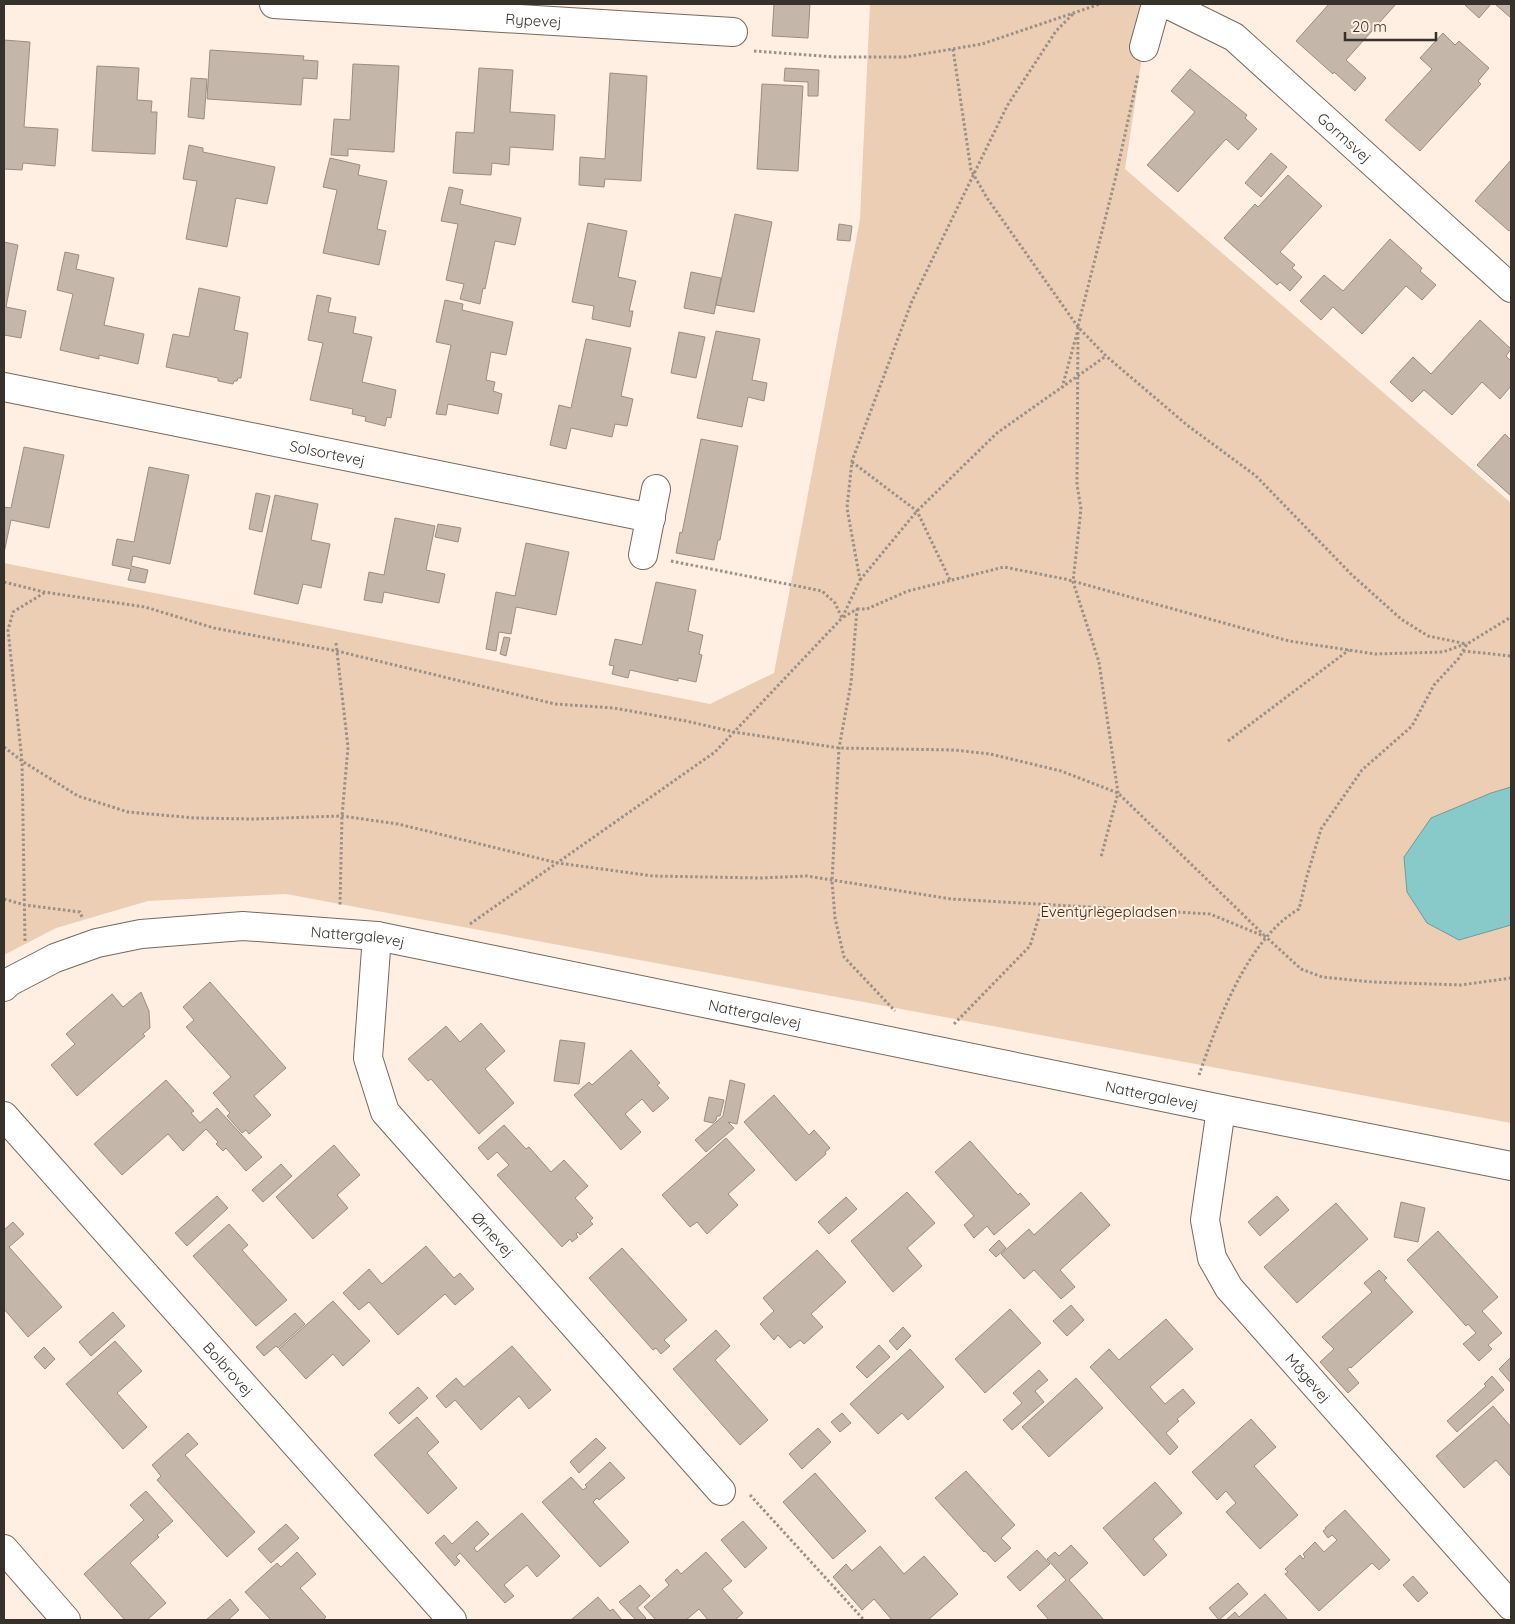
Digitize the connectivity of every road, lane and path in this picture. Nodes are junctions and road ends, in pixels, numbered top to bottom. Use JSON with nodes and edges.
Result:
{"nodes":[{"id":1,"x":274,"y":4,"type":"edge"},
{"id":2,"x":1100,"y":4,"type":"edge"},
{"id":3,"x":1156,"y":4,"type":"edge"},
{"id":4,"x":1167,"y":4,"type":"edge"},
{"id":5,"x":1074,"y":13,"type":"junction"},
{"id":6,"x":733,"y":32,"type":"joint"},
{"id":7,"x":1144,"y":47,"type":"joint"},
{"id":8,"x":953,"y":49,"type":"junction"},
{"id":9,"x":974,"y":175,"type":"junction"},
{"id":10,"x":1511,"y":288,"type":"edge"},
{"id":11,"x":1078,"y":327,"type":"junction"},
{"id":12,"x":1106,"y":356,"type":"junction"},
{"id":13,"x":1078,"y":376,"type":"junction"},
{"id":14,"x":4,"y":387,"type":"edge"},
{"id":15,"x":1062,"y":388,"type":"junction"},
{"id":16,"x":852,"y":461,"type":"junction"},
{"id":17,"x":656,"y":489,"type":"dead end"},
{"id":18,"x":917,"y":511,"type":"junction"},
{"id":19,"x":651,"y":518,"type":"junction"},
{"id":20,"x":643,"y":555,"type":"joint"},
{"id":21,"x":860,"y":580,"type":"junction"},
{"id":22,"x":950,"y":580,"type":"junction"},
{"id":23,"x":4,"y":582,"type":"edge"},
{"id":24,"x":1073,"y":582,"type":"junction"},
{"id":25,"x":44,"y":592,"type":"junction"},
{"id":26,"x":857,"y":609,"type":"junction"},
{"id":27,"x":1511,"y":617,"type":"edge"},
{"id":28,"x":842,"y":618,"type":"junction"},
{"id":29,"x":336,"y":643,"type":"dead end"},
{"id":30,"x":1467,"y":644,"type":"junction"},
{"id":31,"x":1349,"y":650,"type":"junction"},
{"id":32,"x":337,"y":651,"type":"junction"},
{"id":33,"x":1463,"y":651,"type":"junction"},
{"id":34,"x":1511,"y":656,"type":"edge"},
{"id":35,"x":734,"y":732,"type":"junction"},
{"id":36,"x":1228,"y":741,"type":"dead end"},
{"id":37,"x":4,"y":747,"type":"edge"},
{"id":38,"x":839,"y":748,"type":"junction"},
{"id":39,"x":22,"y":761,"type":"junction"},
{"id":40,"x":1118,"y":793,"type":"junction"},
{"id":41,"x":342,"y":816,"type":"junction"},
{"id":42,"x":1101,"y":857,"type":"dead end"},
{"id":43,"x":558,"y":863,"type":"junction"},
{"id":44,"x":832,"y":880,"type":"junction"},
{"id":45,"x":4,"y":899,"type":"edge"},
{"id":46,"x":1042,"y":904,"type":"junction"},
{"id":47,"x":25,"y":905,"type":"junction"},
{"id":48,"x":340,"y":933,"type":"junction"},
{"id":49,"x":377,"y":936,"type":"junction"},
{"id":50,"x":1266,"y":937,"type":"junction"},
{"id":51,"x":25,"y":944,"type":"dead end"},
{"id":52,"x":97,"y":944,"type":"junction"},
{"id":53,"x":436,"y":948,"type":"junction"},
{"id":54,"x":1511,"y":978,"type":"edge"},
{"id":55,"x":4,"y":987,"type":"edge"},
{"id":56,"x":897,"y":1014,"type":"dead end"},
{"id":57,"x":930,"y":1049,"type":"junction"},
{"id":58,"x":1191,"y":1102,"type":"junction"},
{"id":59,"x":1221,"y":1108,"type":"junction"},
{"id":60,"x":4,"y":1116,"type":"edge"},
{"id":61,"x":1511,"y":1166,"type":"edge"},
{"id":62,"x":721,"y":1491,"type":"joint"},
{"id":63,"x":4,"y":1549,"type":"edge"},
{"id":64,"x":1511,"y":1606,"type":"edge"},
{"id":65,"x":66,"y":1620,"type":"edge"},
{"id":66,"x":452,"y":1620,"type":"edge"},
{"id":67,"x":864,"y":1620,"type":"edge"}],
"edges":[{"from":1,"to":6,"type":"street","name":"Rypevej"},
{"from":2,"to":5,"type":"path"},
{"from":3,"to":7,"type":"street"},
{"from":4,"to":10,"type":"street","name":"Gormsvej"},
{"from":5,"to":8,"type":"path"},
{"from":5,"to":9,"type":"path"},
{"from":6,"to":8,"type":"path"},
{"from":7,"to":11,"type":"path"},
{"from":8,"to":9,"type":"path"},
{"from":9,"to":11,"type":"path"},
{"from":9,"to":16,"type":"path"},
{"from":11,"to":12,"type":"path"},
{"from":11,"to":13,"type":"path"},
{"from":11,"to":15,"type":"path"},
{"from":12,"to":13,"type":"path"},
{"from":12,"to":30,"type":"path"},
{"from":13,"to":15,"type":"path"},
{"from":13,"to":24,"type":"path"},
{"from":14,"to":19,"type":"street","name":"Solsortevej"},
{"from":15,"to":18,"type":"path"},
{"from":16,"to":18,"type":"path"},
{"from":16,"to":21,"type":"path"},
{"from":17,"to":19,"type":"street"},
{"from":18,"to":21,"type":"path"},
{"from":18,"to":22,"type":"path"},
{"from":19,"to":20,"type":"street"},
{"from":20,"to":28,"type":"path"},
{"from":21,"to":28,"type":"path"},
{"from":22,"to":24,"type":"path"},
{"from":22,"to":26,"type":"path"},
{"from":23,"to":25,"type":"path"},
{"from":24,"to":31,"type":"path"},
{"from":24,"to":40,"type":"path"},
{"from":25,"to":32,"type":"path"},
{"from":25,"to":39,"type":"path"},
{"from":26,"to":28,"type":"path"},
{"from":26,"to":38,"type":"path"},
{"from":27,"to":30,"type":"path"},
{"from":28,"to":35,"type":"path"},
{"from":29,"to":32,"type":"path"},
{"from":30,"to":31,"type":"path"},
{"from":30,"to":33,"type":"path"},
{"from":31,"to":36,"type":"path"},
{"from":32,"to":35,"type":"path"},
{"from":32,"to":41,"type":"path"},
{"from":33,"to":34,"type":"path"},
{"from":33,"to":50,"type":"path"},
{"from":35,"to":38,"type":"path"},
{"from":35,"to":43,"type":"path"},
{"from":37,"to":39,"type":"path"},
{"from":38,"to":40,"type":"path"},
{"from":38,"to":44,"type":"path"},
{"from":39,"to":41,"type":"path"},
{"from":39,"to":47,"type":"path"},
{"from":40,"to":42,"type":"path"},
{"from":40,"to":50,"type":"path"},
{"from":41,"to":43,"type":"path"},
{"from":41,"to":48,"type":"path"},
{"from":43,"to":44,"type":"path"},
{"from":43,"to":53,"type":"path"},
{"from":44,"to":46,"type":"path"},
{"from":44,"to":56,"type":"path"},
{"from":45,"to":47,"type":"path"},
{"from":46,"to":50,"type":"path"},
{"from":46,"to":57,"type":"path"},
{"from":47,"to":51,"type":"path"},
{"from":47,"to":52,"type":"path"},
{"from":48,"to":49,"type":"street","name":"Nattergalevej"},
{"from":48,"to":52,"type":"street","name":"Nattergalevej"},
{"from":49,"to":53,"type":"street","name":"Nattergalevej"},
{"from":49,"to":62,"type":"street","name":"Ørnevej"},
{"from":50,"to":54,"type":"path"},
{"from":50,"to":58,"type":"path"},
{"from":52,"to":55,"type":"street","name":"Nattergalevej"},
{"from":53,"to":57,"type":"street","name":"Nattergalevej"},
{"from":57,"to":58,"type":"street","name":"Nattergalevej"},
{"from":58,"to":59,"type":"street","name":"Nattergalevej"},
{"from":59,"to":61,"type":"street","name":"Nattergalevej"},
{"from":59,"to":64,"type":"street","name":"Mågevej"},
{"from":60,"to":66,"type":"street","name":"Bolbrovej"},
{"from":62,"to":67,"type":"path"},
{"from":63,"to":65,"type":"street"}]}
